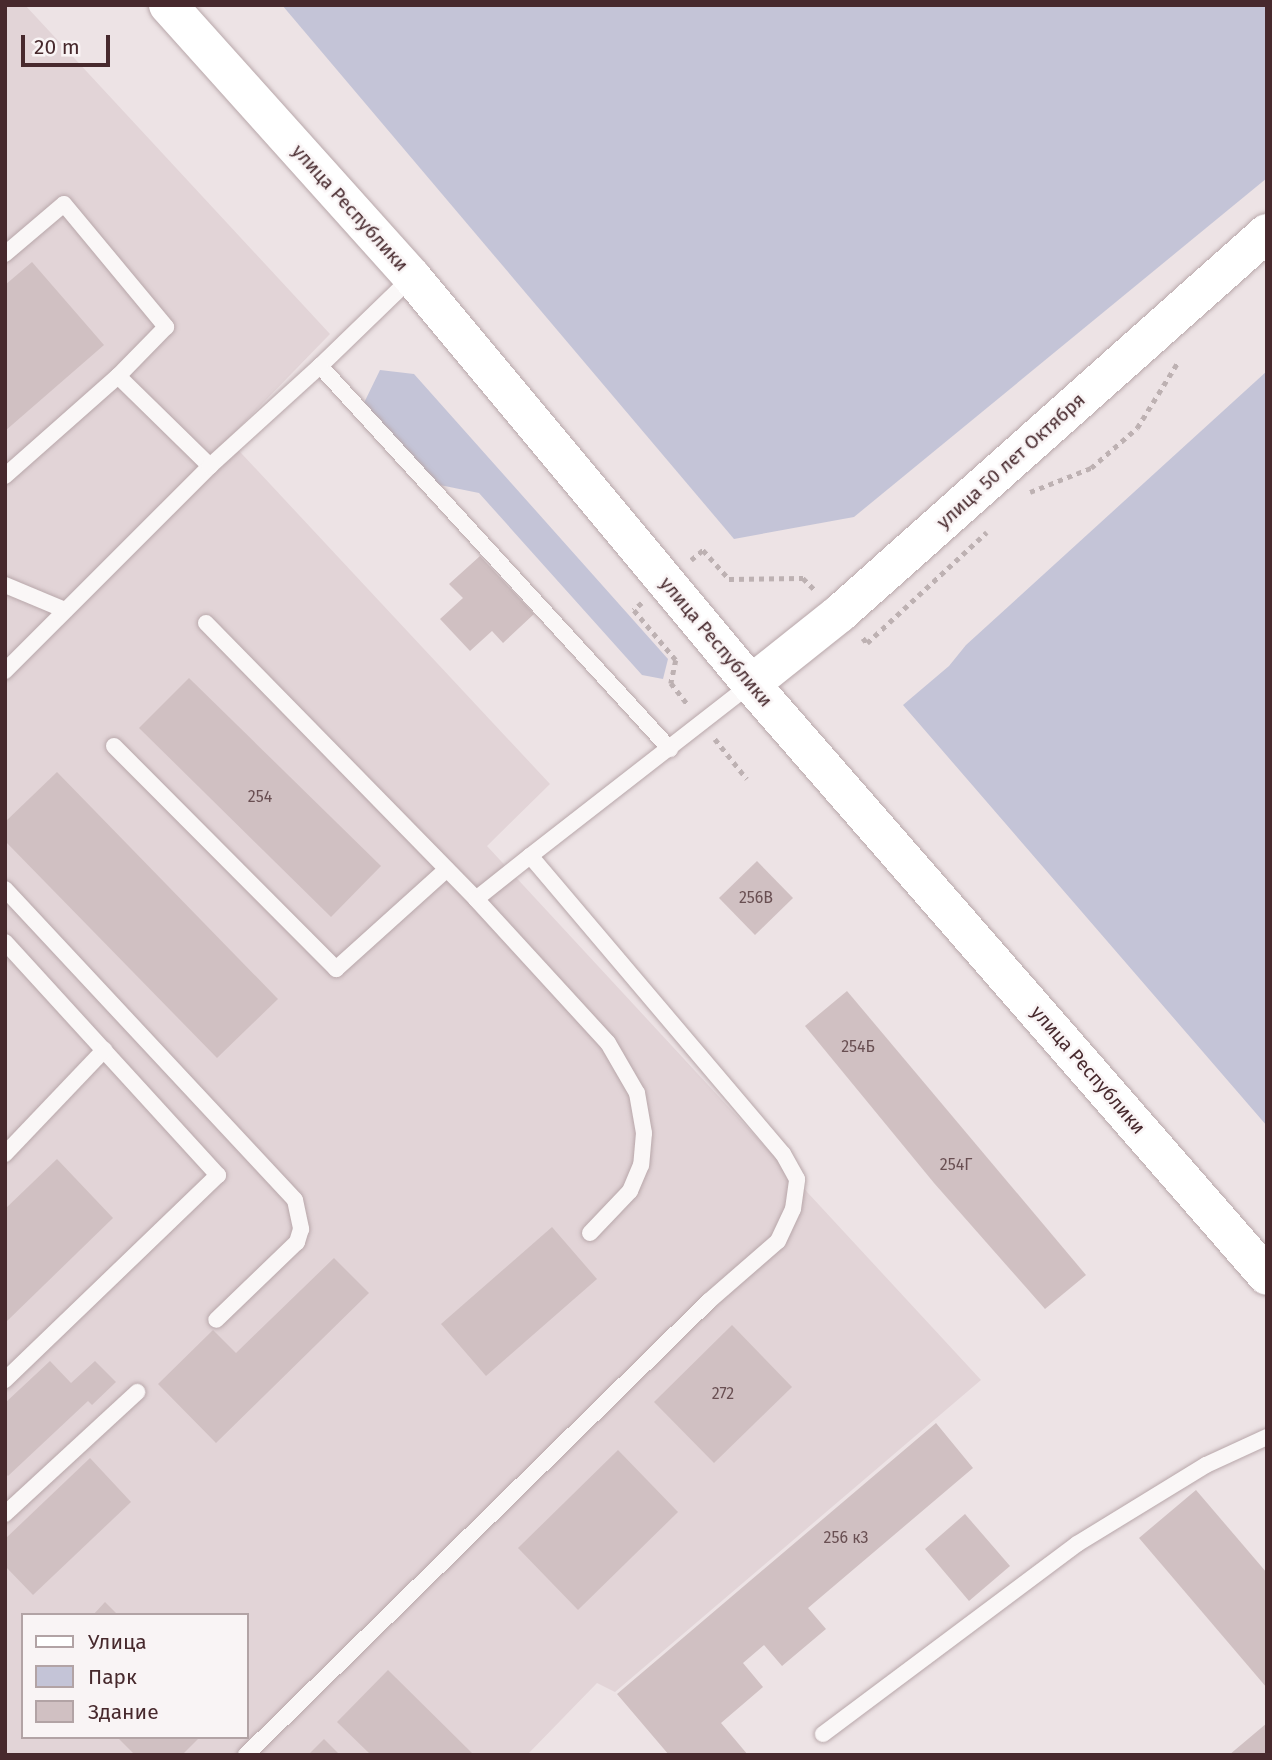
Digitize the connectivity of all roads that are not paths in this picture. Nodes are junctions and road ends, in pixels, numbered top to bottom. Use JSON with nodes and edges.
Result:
{"nodes":[{"id":1,"x":168,"y":5,"type":"edge"},
{"id":2,"x":1267,"y":233,"type":"edge"},
{"id":3,"x":5,"y":254,"type":"edge"},
{"id":4,"x":412,"y":277,"type":"junction"},
{"id":5,"x":320,"y":366,"type":"junction"},
{"id":6,"x":118,"y":376,"type":"junction"},
{"id":7,"x":210,"y":466,"type":"junction"},
{"id":8,"x":5,"y":476,"type":"edge"},
{"id":9,"x":5,"y":585,"type":"edge"},
{"id":10,"x":65,"y":610,"type":"junction"},
{"id":11,"x":206,"y":623,"type":"dead end"},
{"id":12,"x":5,"y":671,"type":"edge"},
{"id":13,"x":751,"y":684,"type":"junction"},
{"id":14,"x":114,"y":746,"type":"dead end"},
{"id":15,"x":670,"y":749,"type":"junction"},
{"id":16,"x":530,"y":856,"type":"junction"},
{"id":17,"x":447,"y":869,"type":"junction"},
{"id":18,"x":5,"y":889,"type":"edge"},
{"id":19,"x":476,"y":899,"type":"junction"},
{"id":20,"x":5,"y":942,"type":"edge"},
{"id":21,"x":104,"y":1050,"type":"junction"},
{"id":22,"x":5,"y":1154,"type":"edge"},
{"id":23,"x":590,"y":1233,"type":"dead end"},
{"id":24,"x":1267,"y":1276,"type":"edge"},
{"id":25,"x":216,"y":1320,"type":"dead end"},
{"id":26,"x":5,"y":1380,"type":"edge"},
{"id":27,"x":137,"y":1392,"type":"dead end"},
{"id":28,"x":1267,"y":1437,"type":"edge"},
{"id":29,"x":5,"y":1514,"type":"edge"},
{"id":30,"x":823,"y":1734,"type":"dead end"},
{"id":31,"x":246,"y":1755,"type":"edge"}],
"edges":[{"from":1,"to":4,"type":"main road","name":"улица Республики"},
{"from":2,"to":13,"type":"main road","name":"улица 50 лет Октября"},
{"from":3,"to":6,"type":"lane"},
{"from":4,"to":5,"type":"lane"},
{"from":4,"to":13,"type":"main road","name":"улица Республики"},
{"from":5,"to":7,"type":"lane"},
{"from":5,"to":15,"type":"lane"},
{"from":6,"to":7,"type":"lane"},
{"from":6,"to":8,"type":"lane"},
{"from":7,"to":10,"type":"lane"},
{"from":9,"to":10,"type":"lane"},
{"from":10,"to":12,"type":"lane"},
{"from":11,"to":17,"type":"lane"},
{"from":13,"to":15,"type":"lane"},
{"from":13,"to":24,"type":"main road","name":"улица Республики"},
{"from":14,"to":17,"type":"lane"},
{"from":15,"to":16,"type":"lane"},
{"from":16,"to":19,"type":"lane"},
{"from":16,"to":31,"type":"lane"},
{"from":17,"to":19,"type":"lane"},
{"from":18,"to":25,"type":"lane"},
{"from":19,"to":23,"type":"lane"},
{"from":20,"to":21,"type":"lane"},
{"from":21,"to":22,"type":"lane"},
{"from":21,"to":26,"type":"lane"},
{"from":27,"to":29,"type":"lane"},
{"from":28,"to":30,"type":"lane"}]}
